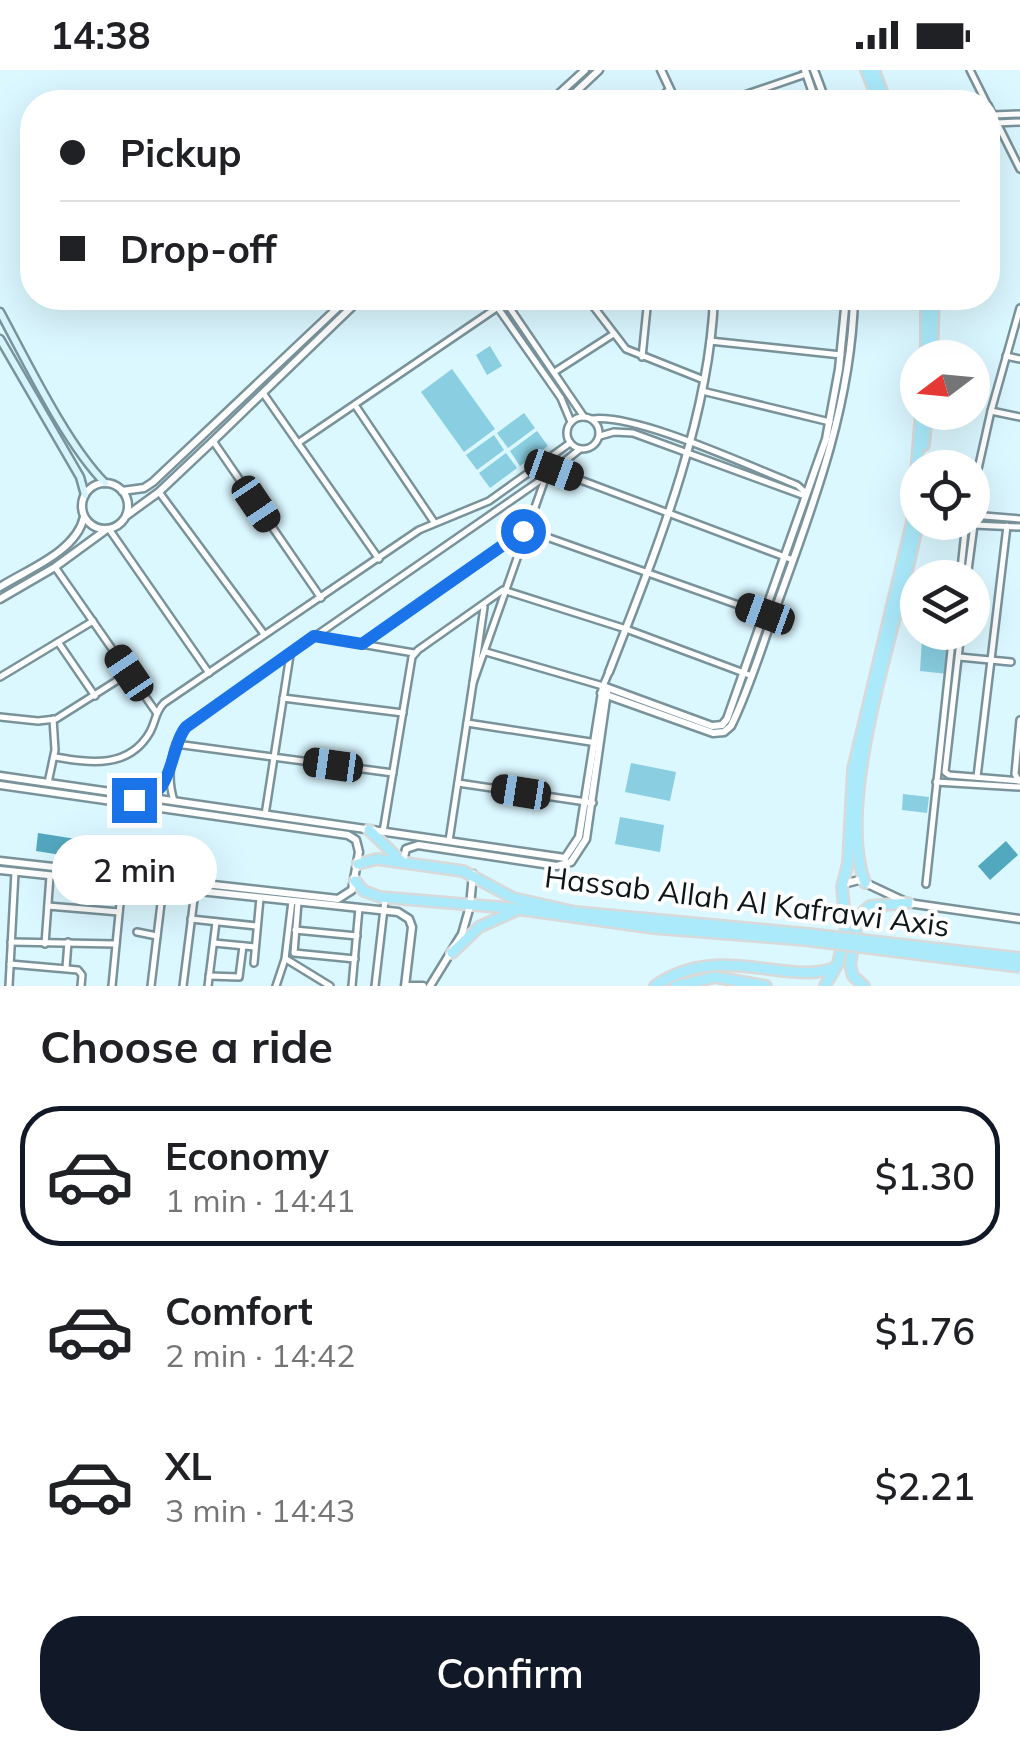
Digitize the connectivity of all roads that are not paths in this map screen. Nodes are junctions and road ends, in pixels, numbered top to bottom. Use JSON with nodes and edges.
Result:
{"nodes":[{"id":1,"x":585,"y":70,"type":"edge"},
{"id":2,"x":599,"y":70,"type":"edge"},
{"id":3,"x":663,"y":71,"type":"edge"},
{"id":4,"x":810,"y":71,"type":"edge"},
{"id":5,"x":670,"y":89,"type":"edge"},
{"id":6,"x":563,"y":90,"type":"edge"},
{"id":7,"x":578,"y":90,"type":"edge"},
{"id":8,"x":757,"y":90,"type":"edge"},
{"id":9,"x":1000,"y":130,"type":"edge"},
{"id":10,"x":1020,"y":168,"type":"edge"},
{"id":11,"x":1020,"y":308,"type":"edge"},
{"id":12,"x":335,"y":310,"type":"edge"},
{"id":13,"x":349,"y":310,"type":"edge"},
{"id":14,"x":494,"y":310,"type":"edge"},
{"id":15,"x":500,"y":310,"type":"edge"},
{"id":16,"x":511,"y":310,"type":"edge"},
{"id":17,"x":595,"y":310,"type":"edge"},
{"id":18,"x":647,"y":310,"type":"edge"},
{"id":19,"x":713,"y":310,"type":"edge"},
{"id":20,"x":845,"y":310,"type":"edge"},
{"id":21,"x":853,"y":310,"type":"edge"},
{"id":22,"x":930,"y":310,"type":"edge"},
{"id":23,"x":0,"y":312,"type":"edge"},
{"id":24,"x":309,"y":334,"type":"junction"},
{"id":25,"x":612,"y":334,"type":"junction"},
{"id":26,"x":0,"y":339,"type":"edge"},
{"id":27,"x":929,"y":340,"type":"edge"},
{"id":28,"x":710,"y":341,"type":"junction"},
{"id":29,"x":316,"y":342,"type":"junction"},
{"id":30,"x":841,"y":355,"type":"junction"},
{"id":31,"x":1006,"y":356,"type":"junction"},
{"id":32,"x":642,"y":358,"type":"junction"},
{"id":33,"x":1020,"y":359,"type":"edge"},
{"id":34,"x":554,"y":371,"type":"junction"},
{"id":35,"x":704,"y":380,"type":"junction"},
{"id":36,"x":702,"y":391,"type":"junction"},
{"id":37,"x":263,"y":394,"type":"junction"},
{"id":38,"x":355,"y":406,"type":"junction"},
{"id":39,"x":991,"y":411,"type":"junction"},
{"id":40,"x":588,"y":418,"type":"junction"},
{"id":41,"x":1020,"y":418,"type":"edge"},
{"id":42,"x":572,"y":422,"type":"junction"},
{"id":43,"x":830,"y":422,"type":"junction"},
{"id":44,"x":922,"y":430,"type":"edge"},
{"id":45,"x":600,"y":436,"type":"junction"},
{"id":46,"x":214,"y":441,"type":"junction"},
{"id":47,"x":688,"y":442,"type":"junction"},
{"id":48,"x":298,"y":443,"type":"junction"},
{"id":49,"x":570,"y":443,"type":"junction"},
{"id":50,"x":580,"y":449,"type":"junction"},
{"id":51,"x":982,"y":450,"type":"edge"},
{"id":52,"x":686,"y":452,"type":"junction"},
{"id":53,"x":824,"y":458,"type":"junction"},
{"id":54,"x":554,"y":470,"type":"junction"},
{"id":55,"x":545,"y":477,"type":"junction"},
{"id":56,"x":105,"y":483,"type":"junction"},
{"id":57,"x":122,"y":490,"type":"junction"},
{"id":58,"x":158,"y":492,"type":"junction"},
{"id":59,"x":85,"y":495,"type":"junction"},
{"id":60,"x":812,"y":497,"type":"junction"},
{"id":61,"x":666,"y":512,"type":"junction"},
{"id":62,"x":84,"y":516,"type":"junction"},
{"id":63,"x":126,"y":516,"type":"junction"},
{"id":64,"x":990,"y":518,"type":"edge"},
{"id":65,"x":434,"y":522,"type":"junction"},
{"id":66,"x":1020,"y":523,"type":"edge"},
{"id":67,"x":1006,"y":526,"type":"junction"},
{"id":68,"x":108,"y":529,"type":"junction"},
{"id":69,"x":527,"y":530,"type":"junction"},
{"id":70,"x":914,"y":540,"type":"edge"},
{"id":71,"x":790,"y":558,"type":"junction"},
{"id":72,"x":378,"y":559,"type":"junction"},
{"id":73,"x":967,"y":560,"type":"edge"},
{"id":74,"x":55,"y":567,"type":"junction"},
{"id":75,"x":646,"y":571,"type":"junction"},
{"id":76,"x":0,"y":587,"type":"edge"},
{"id":77,"x":506,"y":590,"type":"junction"},
{"id":78,"x":321,"y":598,"type":"junction"},
{"id":79,"x":0,"y":599,"type":"edge"},
{"id":80,"x":484,"y":606,"type":"junction"},
{"id":81,"x":768,"y":616,"type":"junction"},
{"id":82,"x":93,"y":620,"type":"junction"},
{"id":83,"x":626,"y":629,"type":"junction"},
{"id":84,"x":265,"y":635,"type":"junction"},
{"id":85,"x":314,"y":636,"type":"junction"},
{"id":86,"x":58,"y":642,"type":"junction"},
{"id":87,"x":362,"y":644,"type":"junction"},
{"id":88,"x":952,"y":650,"type":"edge"},
{"id":89,"x":959,"y":650,"type":"edge"},
{"id":90,"x":486,"y":652,"type":"junction"},
{"id":91,"x":290,"y":653,"type":"junction"},
{"id":92,"x":414,"y":653,"type":"junction"},
{"id":93,"x":958,"y":657,"type":"junction"},
{"id":94,"x":991,"y":660,"type":"junction"},
{"id":95,"x":1011,"y":662,"type":"dead end"},
{"id":96,"x":609,"y":672,"type":"joint"},
{"id":97,"x":129,"y":673,"type":"junction"},
{"id":98,"x":209,"y":673,"type":"junction"},
{"id":99,"x":748,"y":674,"type":"junction"},
{"id":100,"x":0,"y":677,"type":"edge"},
{"id":101,"x":473,"y":683,"type":"junction"},
{"id":102,"x":605,"y":690,"type":"junction"},
{"id":103,"x":95,"y":696,"type":"junction"},
{"id":104,"x":283,"y":698,"type":"junction"},
{"id":105,"x":156,"y":712,"type":"junction"},
{"id":106,"x":403,"y":712,"type":"junction"},
{"id":107,"x":0,"y":716,"type":"edge"},
{"id":108,"x":53,"y":719,"type":"junction"},
{"id":109,"x":468,"y":724,"type":"junction"},
{"id":110,"x":1020,"y":725,"type":"edge"},
{"id":111,"x":596,"y":743,"type":"junction"},
{"id":112,"x":176,"y":744,"type":"junction"},
{"id":113,"x":54,"y":757,"type":"junction"},
{"id":114,"x":274,"y":758,"type":"junction"},
{"id":115,"x":393,"y":773,"type":"junction"},
{"id":116,"x":0,"y":776,"type":"edge"},
{"id":117,"x":169,"y":776,"type":"junction"},
{"id":118,"x":977,"y":777,"type":"junction"},
{"id":119,"x":936,"y":782,"type":"junction"},
{"id":120,"x":48,"y":783,"type":"junction"},
{"id":121,"x":458,"y":783,"type":"junction"},
{"id":122,"x":1018,"y":783,"type":"edge"},
{"id":123,"x":0,"y":785,"type":"edge"},
{"id":124,"x":113,"y":797,"type":"junction"},
{"id":125,"x":146,"y":797,"type":"junction"},
{"id":126,"x":136,"y":800,"type":"junction"},
{"id":127,"x":174,"y":802,"type":"junction"},
{"id":128,"x":589,"y":803,"type":"junction"},
{"id":129,"x":265,"y":815,"type":"junction"},
{"id":130,"x":369,"y":830,"type":"junction"},
{"id":131,"x":383,"y":832,"type":"junction"},
{"id":132,"x":449,"y":842,"type":"junction"},
{"id":133,"x":572,"y":857,"type":"junction"},
{"id":134,"x":0,"y":861,"type":"edge"},
{"id":135,"x":402,"y":861,"type":"junction"},
{"id":136,"x":358,"y":864,"type":"junction"},
{"id":137,"x":0,"y":870,"type":"edge"},
{"id":138,"x":15,"y":872,"type":"junction"},
{"id":139,"x":474,"y":874,"type":"junction"},
{"id":140,"x":50,"y":876,"type":"junction"},
{"id":141,"x":355,"y":881,"type":"junction"},
{"id":142,"x":122,"y":883,"type":"junction"},
{"id":143,"x":865,"y":883,"type":"junction"},
{"id":144,"x":842,"y":884,"type":"junction"},
{"id":145,"x":926,"y":884,"type":"dead end"},
{"id":146,"x":163,"y":888,"type":"junction"},
{"id":147,"x":195,"y":891,"type":"junction"},
{"id":148,"x":260,"y":898,"type":"junction"},
{"id":149,"x":385,"y":898,"type":"junction"},
{"id":150,"x":295,"y":901,"type":"junction"},
{"id":151,"x":0,"y":902,"type":"edge"},
{"id":152,"x":908,"y":903,"type":"junction"},
{"id":153,"x":13,"y":904,"type":"junction"},
{"id":154,"x":48,"y":906,"type":"junction"},
{"id":155,"x":470,"y":906,"type":"junction"},
{"id":156,"x":359,"y":908,"type":"junction"},
{"id":157,"x":383,"y":910,"type":"junction"},
{"id":158,"x":520,"y":910,"type":"junction"},
{"id":159,"x":119,"y":912,"type":"junction"},
{"id":160,"x":191,"y":919,"type":"junction"},
{"id":161,"x":1020,"y":919,"type":"edge"},
{"id":162,"x":216,"y":922,"type":"junction"},
{"id":163,"x":257,"y":926,"type":"junction"},
{"id":164,"x":0,"y":930,"type":"edge"},
{"id":165,"x":295,"y":930,"type":"junction"},
{"id":166,"x":12,"y":931,"type":"junction"},
{"id":167,"x":137,"y":932,"type":"dead end"},
{"id":168,"x":157,"y":936,"type":"junction"},
{"id":169,"x":357,"y":936,"type":"junction"},
{"id":170,"x":807,"y":937,"type":"junction"},
{"id":171,"x":11,"y":942,"type":"junction"},
{"id":172,"x":68,"y":942,"type":"junction"},
{"id":173,"x":214,"y":943,"type":"junction"},
{"id":174,"x":46,"y":944,"type":"junction"},
{"id":175,"x":116,"y":944,"type":"junction"},
{"id":176,"x":243,"y":946,"type":"junction"},
{"id":177,"x":255,"y":947,"type":"junction"},
{"id":178,"x":452,"y":953,"type":"junction"},
{"id":179,"x":1020,"y":958,"type":"edge"},
{"id":180,"x":285,"y":959,"type":"junction"},
{"id":181,"x":355,"y":959,"type":"junction"},
{"id":182,"x":254,"y":963,"type":"dead end"},
{"id":183,"x":10,"y":964,"type":"junction"},
{"id":184,"x":1020,"y":966,"type":"edge"},
{"id":185,"x":66,"y":968,"type":"junction"},
{"id":186,"x":209,"y":976,"type":"junction"},
{"id":187,"x":820,"y":983,"type":"edge"},
{"id":188,"x":9,"y":986,"type":"edge"},
{"id":189,"x":81,"y":986,"type":"edge"},
{"id":190,"x":112,"y":986,"type":"edge"},
{"id":191,"x":150,"y":986,"type":"edge"},
{"id":192,"x":183,"y":986,"type":"edge"},
{"id":193,"x":208,"y":986,"type":"edge"},
{"id":194,"x":276,"y":986,"type":"edge"},
{"id":195,"x":330,"y":986,"type":"edge"},
{"id":196,"x":352,"y":986,"type":"edge"},
{"id":197,"x":375,"y":986,"type":"edge"},
{"id":198,"x":406,"y":986,"type":"edge"},
{"id":199,"x":427,"y":986,"type":"edge"},
{"id":200,"x":654,"y":986,"type":"edge"},
{"id":201,"x":676,"y":986,"type":"edge"},
{"id":202,"x":766,"y":986,"type":"edge"},
{"id":203,"x":864,"y":986,"type":"edge"}],
"edges":[{"from":1,"to":6,"type":"street"},
{"from":2,"to":7,"type":"street"},
{"from":3,"to":5,"type":"street"},
{"from":4,"to":8,"type":"street"},
{"from":9,"to":10,"type":"street"},
{"from":11,"to":31,"type":"street"},
{"from":12,"to":24,"type":"street"},
{"from":13,"to":29,"type":"street"},
{"from":14,"to":38,"type":"street"},
{"from":15,"to":42,"type":"street"},
{"from":16,"to":34,"type":"street"},
{"from":17,"to":25,"type":"street"},
{"from":18,"to":32,"type":"street"},
{"from":19,"to":28,"type":"street"},
{"from":20,"to":30,"type":"street"},
{"from":21,"to":53,"type":"street"},
{"from":22,"to":27,"type":"main road"},
{"from":23,"to":56,"type":"main road"},
{"from":24,"to":29,"type":"street"},
{"from":24,"to":57,"type":"street"},
{"from":25,"to":32,"type":"street"},
{"from":25,"to":34,"type":"street"},
{"from":26,"to":59,"type":"main road"},
{"from":28,"to":30,"type":"street"},
{"from":28,"to":35,"type":"street"},
{"from":29,"to":37,"type":"street"},
{"from":30,"to":43,"type":"street"},
{"from":31,"to":33,"type":"street"},
{"from":31,"to":39,"type":"street"},
{"from":32,"to":35,"type":"street"},
{"from":34,"to":40,"type":"street"},
{"from":35,"to":36,"type":"street"},
{"from":36,"to":43,"type":"street"},
{"from":36,"to":47,"type":"street"},
{"from":37,"to":46,"type":"street"},
{"from":37,"to":48,"type":"street"},
{"from":38,"to":48,"type":"street"},
{"from":38,"to":65,"type":"street"},
{"from":39,"to":41,"type":"street"},
{"from":39,"to":51,"type":"street"},
{"from":40,"to":42,"type":"street"},
{"from":40,"to":45,"type":"street"},
{"from":40,"to":47,"type":"street"},
{"from":42,"to":49,"type":"street"},
{"from":43,"to":53,"type":"street"},
{"from":44,"to":144,"type":"main road"},
{"from":45,"to":50,"type":"street"},
{"from":45,"to":52,"type":"street"},
{"from":46,"to":58,"type":"street"},
{"from":46,"to":78,"type":"street"},
{"from":47,"to":52,"type":"street"},
{"from":47,"to":60,"type":"street"},
{"from":48,"to":72,"type":"street"},
{"from":49,"to":50,"type":"street"},
{"from":49,"to":65,"type":"street"},
{"from":50,"to":54,"type":"street"},
{"from":52,"to":60,"type":"street"},
{"from":52,"to":61,"type":"street"},
{"from":53,"to":60,"type":"street"},
{"from":54,"to":55,"type":"street"},
{"from":54,"to":61,"type":"street"},
{"from":55,"to":69,"type":"street"},
{"from":55,"to":85,"type":"street"},
{"from":56,"to":57,"type":"street"},
{"from":56,"to":59,"type":"street"},
{"from":57,"to":63,"type":"street"},
{"from":58,"to":63,"type":"street"},
{"from":58,"to":84,"type":"street"},
{"from":59,"to":62,"type":"street"},
{"from":60,"to":71,"type":"street"},
{"from":61,"to":71,"type":"street"},
{"from":61,"to":75,"type":"street"},
{"from":62,"to":68,"type":"street"},
{"from":62,"to":76,"type":"street"},
{"from":63,"to":68,"type":"street"},
{"from":64,"to":66,"type":"street"},
{"from":65,"to":72,"type":"street"},
{"from":66,"to":67,"type":"street"},
{"from":67,"to":73,"type":"street"},
{"from":67,"to":94,"type":"street"},
{"from":68,"to":74,"type":"street"},
{"from":68,"to":98,"type":"street"},
{"from":69,"to":75,"type":"street"},
{"from":69,"to":77,"type":"street"},
{"from":69,"to":87,"type":"street"},
{"from":70,"to":143,"type":"main road"},
{"from":71,"to":81,"type":"street"},
{"from":72,"to":78,"type":"street"},
{"from":74,"to":79,"type":"street"},
{"from":74,"to":82,"type":"street"},
{"from":75,"to":81,"type":"street"},
{"from":75,"to":83,"type":"street"},
{"from":77,"to":80,"type":"street"},
{"from":77,"to":83,"type":"street"},
{"from":77,"to":90,"type":"street"},
{"from":78,"to":84,"type":"street"},
{"from":80,"to":92,"type":"street"},
{"from":80,"to":101,"type":"street"},
{"from":81,"to":99,"type":"street"},
{"from":82,"to":86,"type":"street"},
{"from":82,"to":97,"type":"street"},
{"from":83,"to":96,"type":"street"},
{"from":83,"to":99,"type":"street"},
{"from":84,"to":98,"type":"street"},
{"from":85,"to":87,"type":"street"},
{"from":85,"to":91,"type":"street"},
{"from":86,"to":100,"type":"street"},
{"from":86,"to":103,"type":"street"},
{"from":87,"to":92,"type":"street"},
{"from":88,"to":119,"type":"street"},
{"from":89,"to":93,"type":"street"},
{"from":90,"to":101,"type":"street"},
{"from":90,"to":102,"type":"street"},
{"from":91,"to":104,"type":"street"},
{"from":91,"to":112,"type":"street"},
{"from":92,"to":106,"type":"street"},
{"from":93,"to":94,"type":"street"},
{"from":93,"to":118,"type":"street"},
{"from":94,"to":95,"type":"street"},
{"from":94,"to":118,"type":"street"},
{"from":96,"to":102,"type":"street"},
{"from":97,"to":103,"type":"street"},
{"from":97,"to":105,"type":"street"},
{"from":98,"to":105,"type":"street"},
{"from":99,"to":102,"type":"street"},
{"from":101,"to":109,"type":"street"},
{"from":102,"to":111,"type":"street"},
{"from":103,"to":108,"type":"street"},
{"from":104,"to":106,"type":"street"},
{"from":104,"to":114,"type":"street"},
{"from":105,"to":113,"type":"street"},
{"from":106,"to":115,"type":"street"},
{"from":107,"to":108,"type":"street"},
{"from":108,"to":113,"type":"street"},
{"from":109,"to":111,"type":"street"},
{"from":109,"to":121,"type":"street"},
{"from":110,"to":122,"type":"street"},
{"from":111,"to":128,"type":"street"},
{"from":112,"to":114,"type":"street"},
{"from":112,"to":117,"type":"street"},
{"from":113,"to":120,"type":"street"},
{"from":114,"to":115,"type":"street"},
{"from":114,"to":129,"type":"street"},
{"from":115,"to":131,"type":"street"},
{"from":116,"to":120,"type":"street"},
{"from":117,"to":125,"type":"street"},
{"from":117,"to":127,"type":"street"},
{"from":118,"to":122,"type":"street"},
{"from":119,"to":122,"type":"street"},
{"from":119,"to":145,"type":"street"},
{"from":120,"to":124,"type":"street"},
{"from":121,"to":128,"type":"street"},
{"from":121,"to":132,"type":"street"},
{"from":123,"to":124,"type":"street"},
{"from":124,"to":126,"type":"street"},
{"from":125,"to":126,"type":"street"},
{"from":125,"to":127,"type":"street"},
{"from":126,"to":136,"type":"street"},
{"from":127,"to":129,"type":"street"},
{"from":128,"to":133,"type":"street"},
{"from":129,"to":130,"type":"street"},
{"from":130,"to":131,"type":"street"},
{"from":130,"to":135,"type":"main road"},
{"from":131,"to":132,"type":"street"},
{"from":132,"to":133,"type":"street"},
{"from":133,"to":135,"type":"street"},
{"from":134,"to":141,"type":"street"},
{"from":135,"to":136,"type":"main road","name":"Hassab Allah Al Kafrawi Axis"},
{"from":135,"to":139,"type":"main road","name":"Hassab Allah Al Kafrawi Axis"},
{"from":136,"to":141,"type":"street"},
{"from":137,"to":138,"type":"street"},
{"from":138,"to":140,"type":"street"},
{"from":138,"to":153,"type":"street"},
{"from":139,"to":155,"type":"street"},
{"from":139,"to":170,"type":"main road","name":"Hassab Allah Al Kafrawi Axis"},
{"from":140,"to":142,"type":"street"},
{"from":140,"to":154,"type":"street"},
{"from":141,"to":149,"type":"main road","name":"Hassab Allah Al Kafrawi Axis"},
{"from":142,"to":146,"type":"street"},
{"from":142,"to":159,"type":"street"},
{"from":143,"to":144,"type":"street"},
{"from":143,"to":152,"type":"street"},
{"from":144,"to":187,"type":"main road"},
{"from":146,"to":147,"type":"street"},
{"from":146,"to":168,"type":"street"},
{"from":147,"to":148,"type":"street"},
{"from":147,"to":160,"type":"street"},
{"from":148,"to":150,"type":"street"},
{"from":148,"to":163,"type":"street"},
{"from":149,"to":155,"type":"main road","name":"Hassab Allah Al Kafrawi Axis"},
{"from":149,"to":157,"type":"street"},
{"from":150,"to":156,"type":"street"},
{"from":150,"to":165,"type":"street"},
{"from":150,"to":180,"type":"street"},
{"from":151,"to":153,"type":"street"},
{"from":152,"to":161,"type":"street"},
{"from":152,"to":203,"type":"main road"},
{"from":153,"to":166,"type":"street"},
{"from":154,"to":159,"type":"street"},
{"from":154,"to":174,"type":"street"},
{"from":155,"to":158,"type":"main road","name":"Hassab Allah Al Kafrawi Axis"},
{"from":155,"to":178,"type":"street"},
{"from":156,"to":157,"type":"street"},
{"from":156,"to":169,"type":"street"},
{"from":157,"to":197,"type":"street"},
{"from":157,"to":198,"type":"street"},
{"from":158,"to":170,"type":"main road","name":"Hassab Allah Al Kafrawi Axis"},
{"from":158,"to":178,"type":"main road"},
{"from":159,"to":175,"type":"street"},
{"from":160,"to":162,"type":"street"},
{"from":160,"to":192,"type":"street"},
{"from":162,"to":163,"type":"street"},
{"from":162,"to":173,"type":"street"},
{"from":163,"to":177,"type":"street"},
{"from":164,"to":166,"type":"street"},
{"from":165,"to":169,"type":"street"},
{"from":165,"to":181,"type":"street"},
{"from":166,"to":171,"type":"street"},
{"from":167,"to":168,"type":"street"},
{"from":168,"to":191,"type":"street"},
{"from":169,"to":181,"type":"street"},
{"from":170,"to":179,"type":"main road","name":"Hassab Allah Al Kafrawi Axis","bridge":true},
{"from":170,"to":184,"type":"main road","name":"Hassab Allah Al Kafrawi Axis","bridge":true},
{"from":171,"to":174,"type":"street"},
{"from":171,"to":183,"type":"street"},
{"from":172,"to":174,"type":"street"},
{"from":172,"to":175,"type":"street"},
{"from":172,"to":185,"type":"street"},
{"from":173,"to":176,"type":"street"},
{"from":173,"to":186,"type":"street"},
{"from":175,"to":190,"type":"street"},
{"from":176,"to":177,"type":"street"},
{"from":176,"to":186,"type":"street"},
{"from":177,"to":182,"type":"street"},
{"from":178,"to":199,"type":"street"},
{"from":180,"to":194,"type":"street"},
{"from":180,"to":195,"type":"street"},
{"from":181,"to":196,"type":"street"},
{"from":183,"to":185,"type":"street"},
{"from":183,"to":188,"type":"street"},
{"from":185,"to":189,"type":"street"},
{"from":186,"to":193,"type":"street"},
{"from":187,"to":200,"type":"main road"},
{"from":198,"to":199,"type":"street"},
{"from":201,"to":202,"type":"main road"}]}
